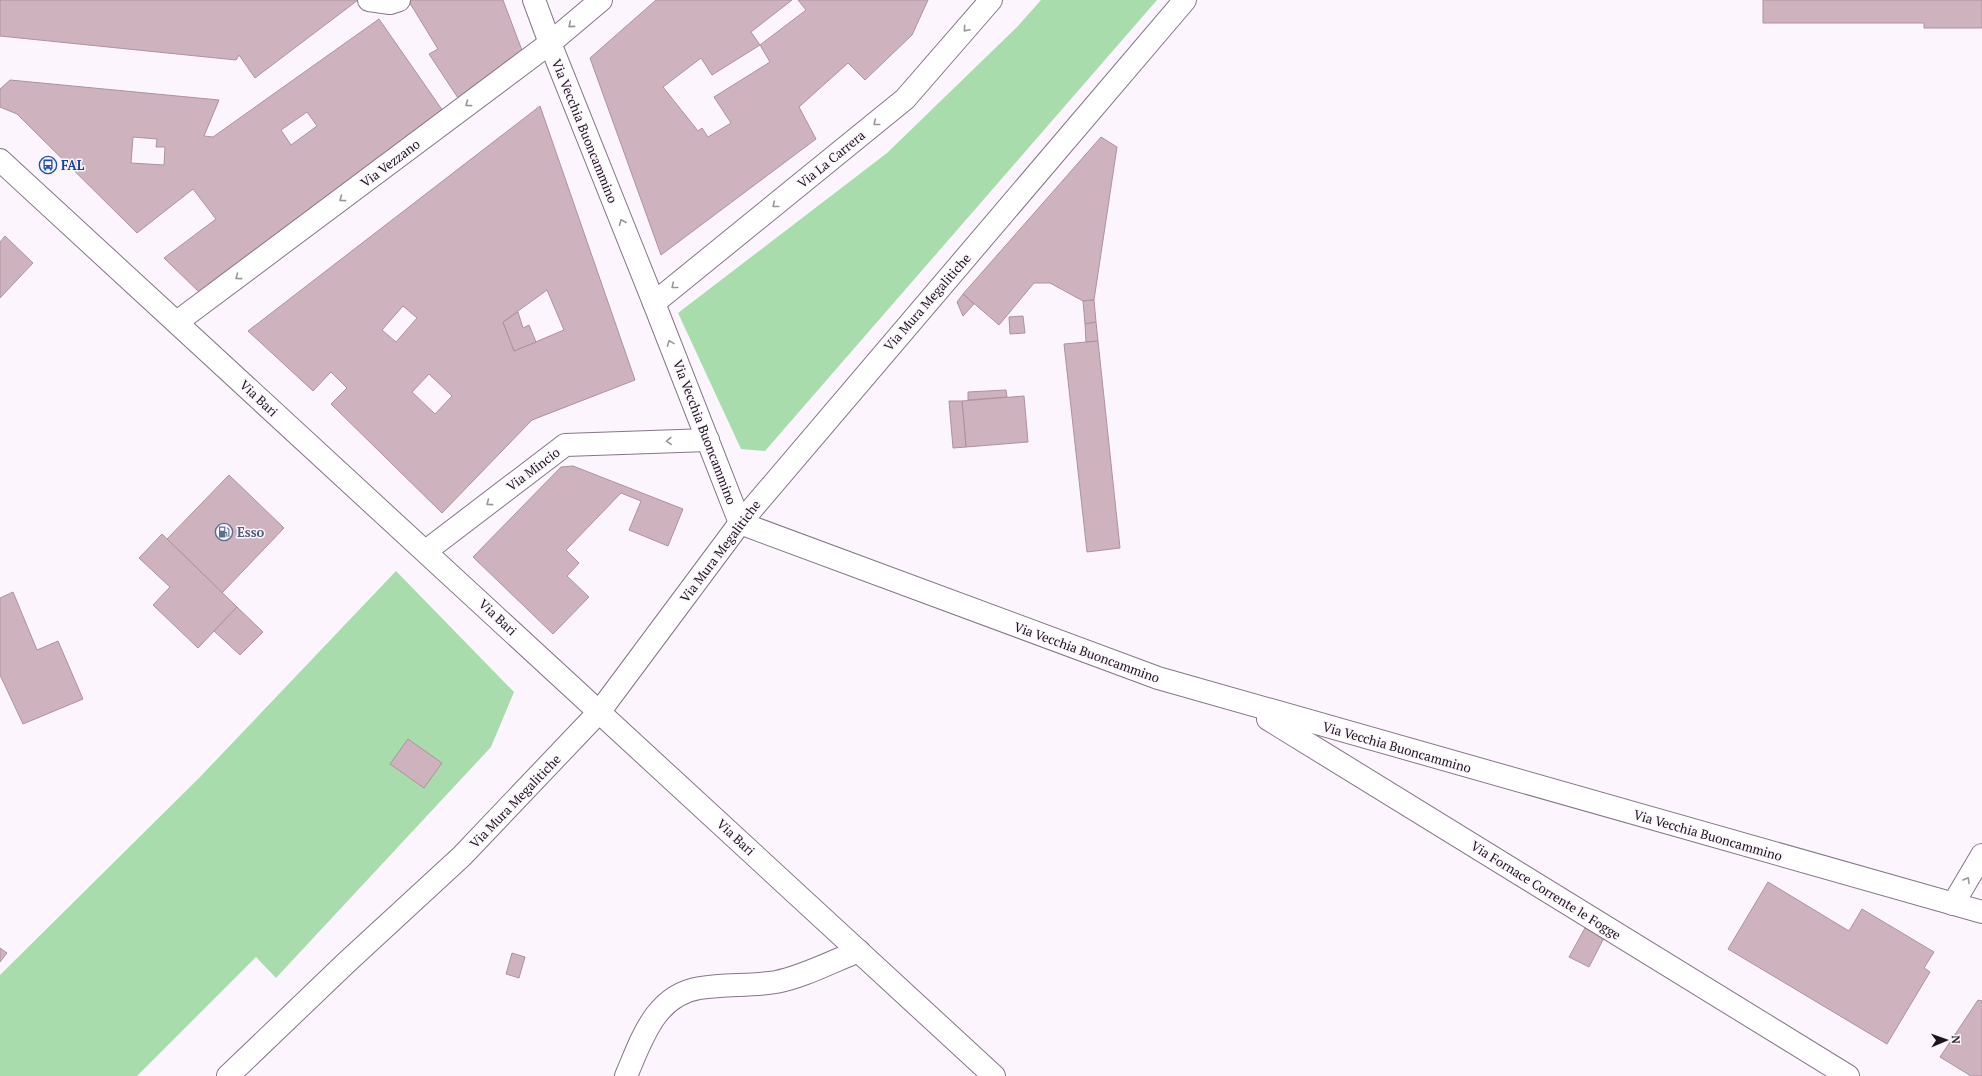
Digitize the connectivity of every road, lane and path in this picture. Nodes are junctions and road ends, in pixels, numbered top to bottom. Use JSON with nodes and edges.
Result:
{"nodes":[{"id":1,"x":369,"y":0,"type":"edge"},
{"id":2,"x":399,"y":0,"type":"edge"},
{"id":3,"x":534,"y":0,"type":"edge"},
{"id":4,"x":601,"y":0,"type":"edge"},
{"id":5,"x":991,"y":0,"type":"edge"},
{"id":6,"x":1186,"y":0,"type":"edge"},
{"id":7,"x":550,"y":43,"type":"junction"},
{"id":8,"x":0,"y":160,"type":"edge"},
{"id":9,"x":654,"y":302,"type":"junction"},
{"id":10,"x":177,"y":322,"type":"junction"},
{"id":11,"x":708,"y":440,"type":"junction"},
{"id":12,"x":740,"y":522,"type":"junction"},
{"id":13,"x":426,"y":551,"type":"junction"},
{"id":14,"x":1245,"y":704,"type":"junction"},
{"id":15,"x":600,"y":711,"type":"junction"},
{"id":16,"x":1982,"y":855,"type":"edge"},
{"id":17,"x":1953,"y":904,"type":"junction"},
{"id":18,"x":1982,"y":912,"type":"edge"},
{"id":19,"x":859,"y":951,"type":"junction"},
{"id":20,"x":228,"y":1076,"type":"edge"},
{"id":21,"x":626,"y":1076,"type":"edge"},
{"id":22,"x":994,"y":1076,"type":"edge"},
{"id":23,"x":1848,"y":1076,"type":"edge"}],
"edges":[{"from":1,"to":2,"type":"street"},
{"from":3,"to":7,"type":"street","name":"Via Vecchia Buoncammino"},
{"from":4,"to":7,"type":"street","name":"Via Vezzano","one_way":true},
{"from":5,"to":9,"type":"street","name":"Via La Carrera","one_way":true},
{"from":6,"to":12,"type":"street","name":"Via Mura Megalitiche"},
{"from":9,"to":7,"type":"street","name":"Via Vecchia Buoncammino","one_way":true},
{"from":7,"to":10,"type":"street","name":"Via Vezzano","one_way":true},
{"from":8,"to":10,"type":"street","name":"Via Bari"},
{"from":11,"to":9,"type":"street","name":"Via Vecchia Buoncammino","one_way":true},
{"from":10,"to":13,"type":"street","name":"Via Bari"},
{"from":11,"to":12,"type":"street","name":"Via Vecchia Buoncammino"},
{"from":11,"to":13,"type":"street","name":"Via Mincio","one_way":true},
{"from":12,"to":14,"type":"street","name":"Via Vecchia Buoncammino"},
{"from":12,"to":15,"type":"street","name":"Via Mura Megalitiche"},
{"from":13,"to":15,"type":"street","name":"Via Bari"},
{"from":14,"to":17,"type":"street","name":"Via Vecchia Buoncammino"},
{"from":14,"to":23,"type":"street","name":"Via Fornace Corrente le Fogge"},
{"from":15,"to":19,"type":"street","name":"Via Bari"},
{"from":15,"to":20,"type":"street","name":"Via Mura Megalitiche"},
{"from":17,"to":16,"type":"street","one_way":true},
{"from":17,"to":18,"type":"street","name":"Via Vecchia Buoncammino"},
{"from":19,"to":21,"type":"street"},
{"from":19,"to":22,"type":"street","name":"Via Bari"}]}
